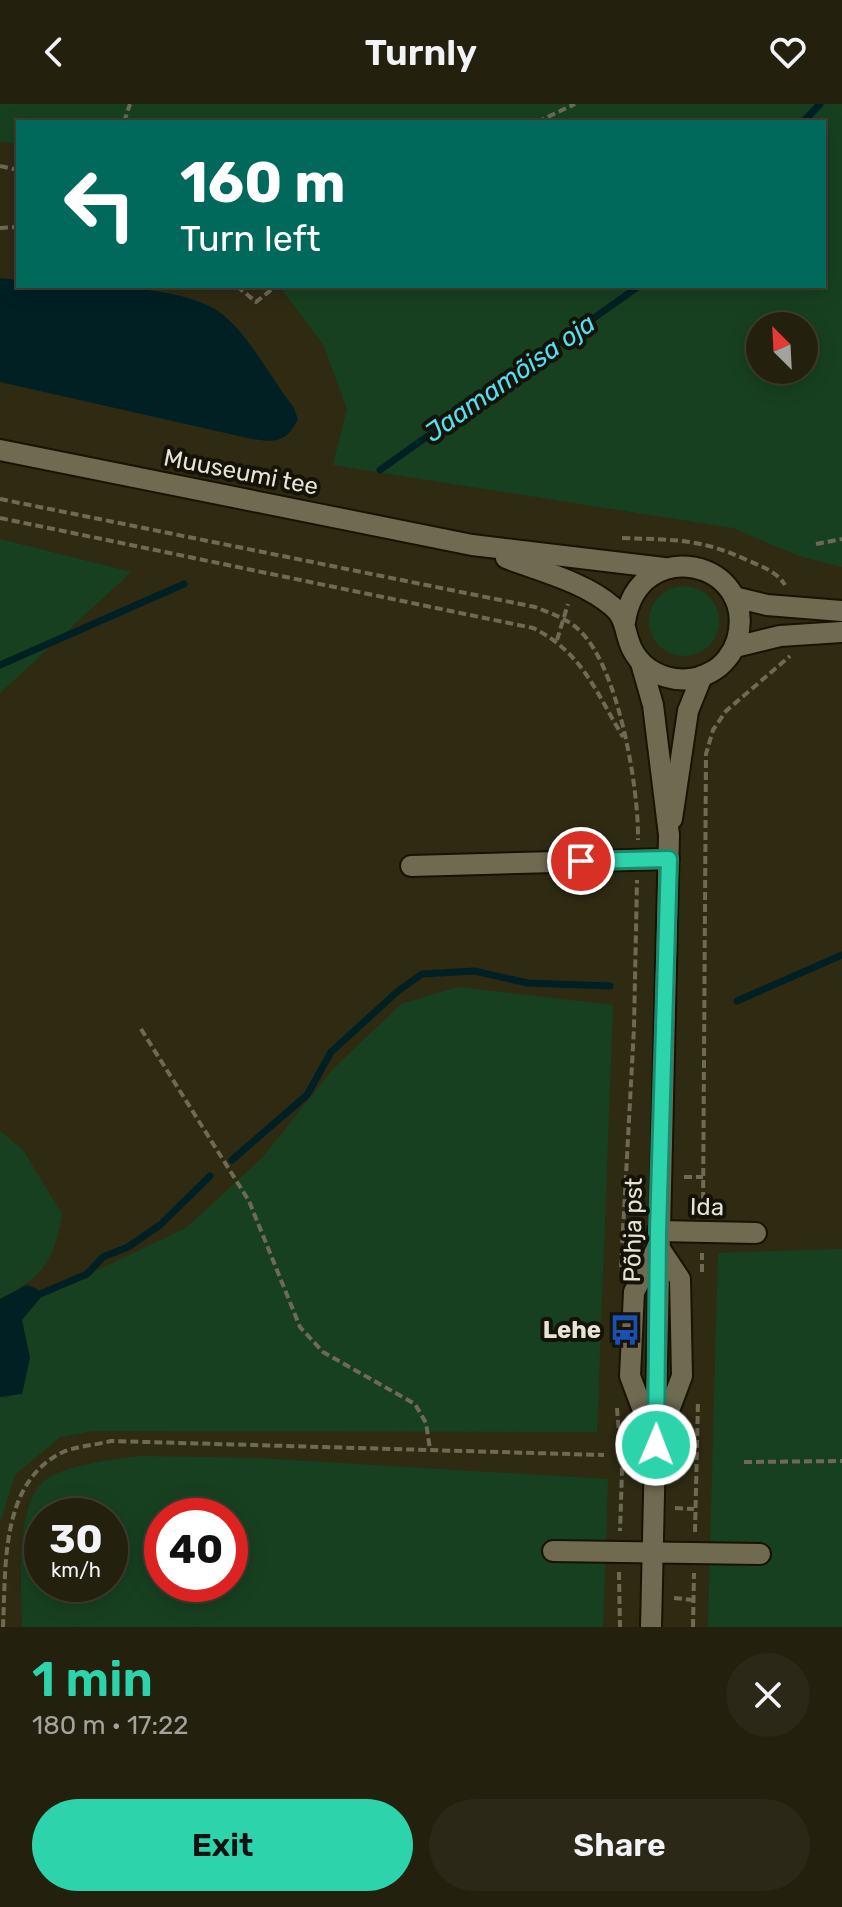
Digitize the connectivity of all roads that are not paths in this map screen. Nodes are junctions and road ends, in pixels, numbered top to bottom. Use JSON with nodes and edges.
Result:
{"nodes":[{"id":1,"x":0,"y":450,"type":"edge"},
{"id":2,"x":472,"y":545,"type":"junction"},
{"id":3,"x":664,"y":568,"type":"junction"},
{"id":4,"x":734,"y":597,"type":"junction"},
{"id":5,"x":842,"y":611,"type":"edge"},
{"id":6,"x":625,"y":622,"type":"junction"},
{"id":7,"x":842,"y":632,"type":"edge"},
{"id":8,"x":735,"y":647,"type":"junction"},
{"id":9,"x":641,"y":663,"type":"junction"},
{"id":10,"x":702,"y":676,"type":"junction"},
{"id":11,"x":669,"y":835,"type":"junction"},
{"id":12,"x":669,"y":859,"type":"junction"},
{"id":13,"x":411,"y":866,"type":"dead end"},
{"id":14,"x":756,"y":1233,"type":"dead end"},
{"id":15,"x":658,"y":1239,"type":"junction"},
{"id":16,"x":553,"y":1551,"type":"dead end"},
{"id":17,"x":653,"y":1552,"type":"junction"},
{"id":18,"x":760,"y":1554,"type":"dead end"},
{"id":19,"x":651,"y":1627,"type":"edge"}],
"edges":[{"from":1,"to":2,"type":"street","name":"Muuseumi tee"},
{"from":2,"to":3,"type":"street","name":"Muuseumi tee"},
{"from":2,"to":6,"type":"street","name":"Muuseumi tee"},
{"from":3,"to":4,"type":"street","name":"Muuseumi tee"},
{"from":3,"to":6,"type":"street"},
{"from":4,"to":5,"type":"street"},
{"from":4,"to":8,"type":"street"},
{"from":6,"to":9,"type":"street"},
{"from":7,"to":8,"type":"street"},
{"from":8,"to":10,"type":"street"},
{"from":9,"to":10,"type":"street"},
{"from":9,"to":11,"type":"street","name":"Põhja pst"},
{"from":10,"to":11,"type":"street","name":"Põhja pst"},
{"from":11,"to":12,"type":"street","name":"Põhja pst"},
{"from":12,"to":13,"type":"street"},
{"from":12,"to":15,"type":"street","name":"Põhja pst"},
{"from":14,"to":15,"type":"street","name":"Ida"},
{"from":15,"to":17,"type":"street","name":"Põhja pst"},
{"from":16,"to":17,"type":"street"},
{"from":17,"to":18,"type":"street"},
{"from":17,"to":19,"type":"street","name":"Põhja pst"}]}
